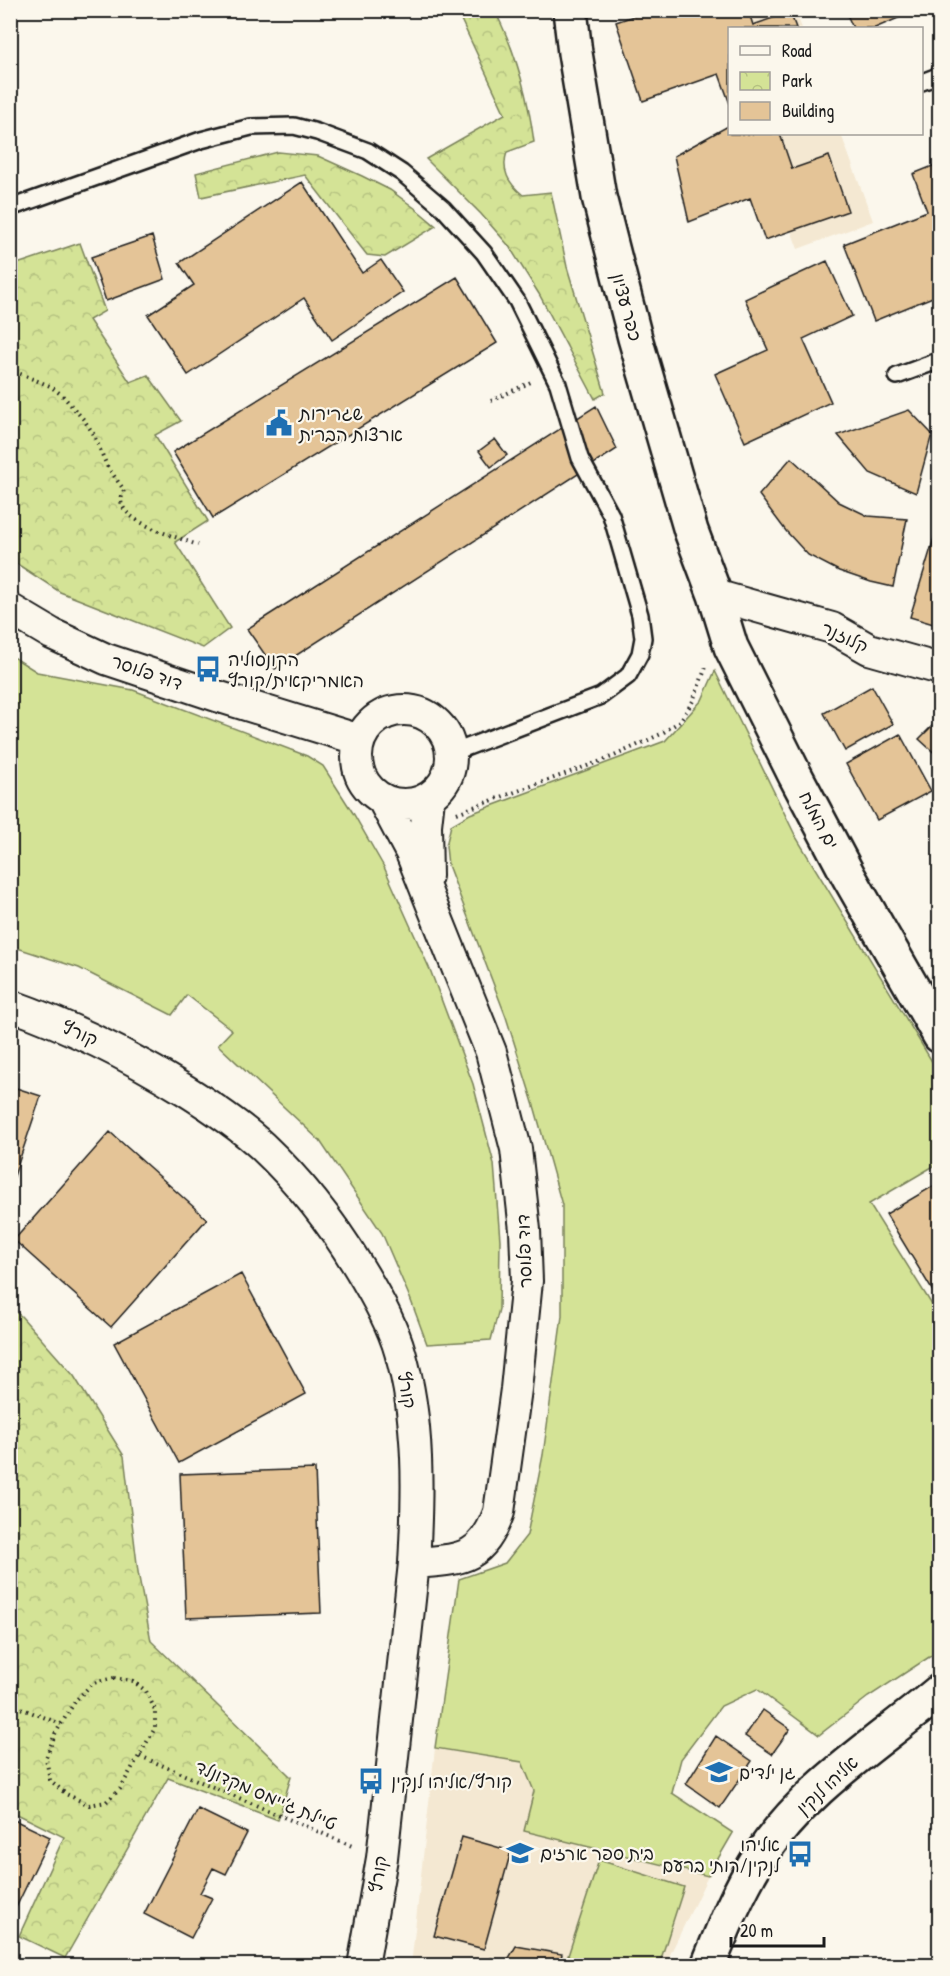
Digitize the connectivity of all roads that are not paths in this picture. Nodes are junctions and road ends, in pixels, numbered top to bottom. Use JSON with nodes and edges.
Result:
{"nodes":[{"id":1,"x":570,"y":10,"type":"edge"},
{"id":2,"x":939,"y":75,"type":"edge"},
{"id":3,"x":923,"y":81,"type":"edge"},
{"id":4,"x":10,"y":208,"type":"edge"},
{"id":5,"x":939,"y":360,"type":"edge"},
{"id":6,"x":897,"y":376,"type":"dead end"},
{"id":7,"x":715,"y":595,"type":"junction"},
{"id":8,"x":10,"y":609,"type":"edge"},
{"id":9,"x":939,"y":669,"type":"edge"},
{"id":10,"x":360,"y":740,"type":"junction"},
{"id":11,"x":452,"y":753,"type":"junction"},
{"id":12,"x":429,"y":798,"type":"junction"},
{"id":13,"x":383,"y":800,"type":"junction"},
{"id":14,"x":427,"y":895,"type":"junction"},
{"id":15,"x":10,"y":1005,"type":"edge"},
{"id":16,"x":939,"y":1036,"type":"edge"},
{"id":17,"x":414,"y":1563,"type":"junction"},
{"id":18,"x":939,"y":1691,"type":"edge"},
{"id":19,"x":363,"y":1965,"type":"edge"},
{"id":20,"x":708,"y":1965,"type":"edge"}],
"edges":[{"from":1,"to":7,"type":"street","name":"כפר עציון"},
{"from":2,"to":3,"type":"lane"},
{"from":4,"to":11,"type":"lane"},
{"from":5,"to":6,"type":"lane"},
{"from":7,"to":9,"type":"street","name":"קלוזנר"},
{"from":7,"to":16,"type":"street","name":"ים המלח"},
{"from":8,"to":10,"type":"street","name":"דוד פלוסר"},
{"from":10,"to":11,"type":"street"},
{"from":10,"to":13,"type":"street"},
{"from":11,"to":12,"type":"street"},
{"from":12,"to":13,"type":"street"},
{"from":12,"to":14,"type":"street","name":"דוד פלוסר"},
{"from":13,"to":14,"type":"street","name":"דוד פלוסר"},
{"from":14,"to":17,"type":"street","name":"דוד פלוסר"},
{"from":15,"to":17,"type":"street","name":"קורץ"},
{"from":17,"to":19,"type":"street","name":"קורץ"},
{"from":18,"to":20,"type":"street","name":"אליהו לנקין"}]}
